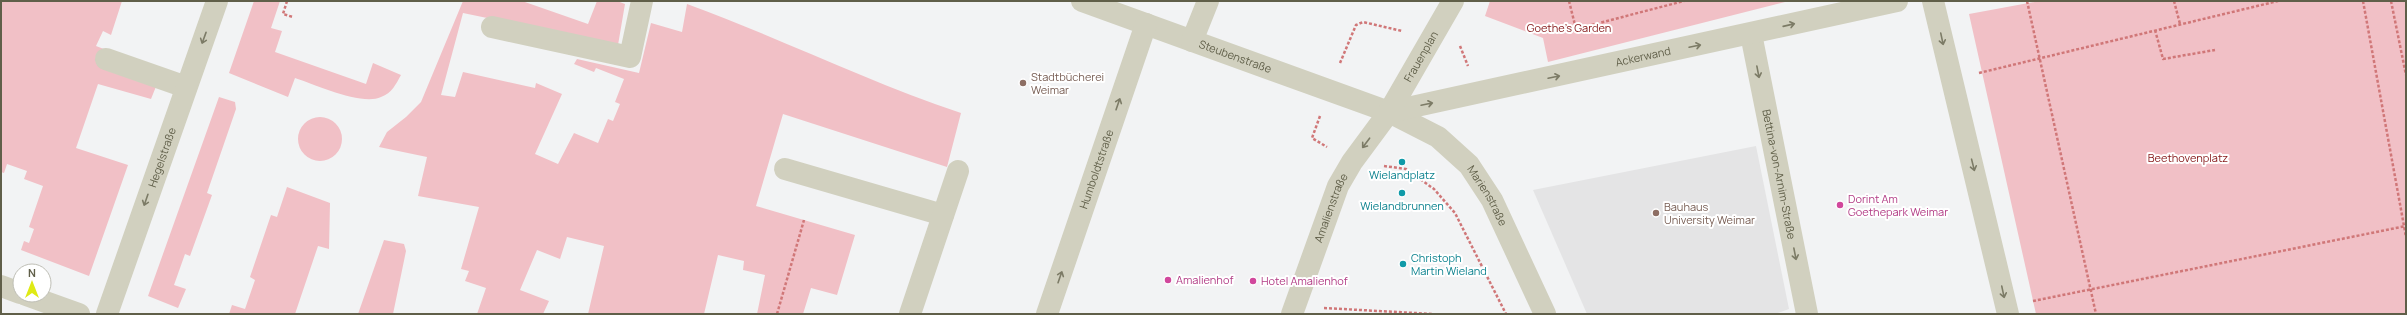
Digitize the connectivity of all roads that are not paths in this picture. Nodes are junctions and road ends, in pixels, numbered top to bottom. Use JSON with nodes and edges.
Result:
{"nodes":[{"id":1,"x":217,"y":1,"type":"edge"},
{"id":2,"x":642,"y":1,"type":"edge"},
{"id":3,"x":1082,"y":1,"type":"edge"},
{"id":4,"x":1208,"y":1,"type":"edge"},
{"id":5,"x":1453,"y":1,"type":"edge"},
{"id":6,"x":1897,"y":1,"type":"edge"},
{"id":7,"x":1933,"y":1,"type":"edge"},
{"id":8,"x":1146,"y":24,"type":"junction"},
{"id":9,"x":492,"y":27,"type":"dead end"},
{"id":10,"x":1751,"y":34,"type":"junction"},
{"id":11,"x":1192,"y":41,"type":"junction"},
{"id":12,"x":106,"y":58,"type":"dead end"},
{"id":13,"x":186,"y":87,"type":"junction"},
{"id":14,"x":1389,"y":112,"type":"junction"},
{"id":15,"x":785,"y":169,"type":"dead end"},
{"id":16,"x":958,"y":171,"type":"dead end"},
{"id":17,"x":943,"y":215,"type":"junction"},
{"id":18,"x":1,"y":286,"type":"edge"},
{"id":19,"x":12,"y":290,"type":"edge"},
{"id":20,"x":48,"y":303,"type":"edge"},
{"id":21,"x":1294,"y":309,"type":"edge"},
{"id":22,"x":79,"y":314,"type":"edge"},
{"id":23,"x":107,"y":314,"type":"edge"},
{"id":24,"x":910,"y":314,"type":"edge"},
{"id":25,"x":1047,"y":314,"type":"edge"},
{"id":26,"x":1545,"y":314,"type":"edge"},
{"id":27,"x":1807,"y":314,"type":"edge"},
{"id":28,"x":2008,"y":314,"type":"edge"}],
"edges":[{"from":1,"to":13,"type":"street","name":"Hegelstraße","one_way":true},
{"from":2,"to":9,"type":"street"},
{"from":3,"to":8,"type":"street","name":"Steubenstraße"},
{"from":4,"to":11,"type":"street"},
{"from":5,"to":14,"type":"street","name":"Frauenplan"},
{"from":10,"to":6,"type":"street","name":"Ackerwand","one_way":true},
{"from":7,"to":28,"type":"street","one_way":true},
{"from":8,"to":11,"type":"street","name":"Steubenstraße"},
{"from":25,"to":8,"type":"street","name":"Humboldtstraße","one_way":true},
{"from":14,"to":10,"type":"street","name":"Ackerwand","one_way":true},
{"from":10,"to":27,"type":"street","name":"Bettina-von-Arnim-Straße","one_way":true},
{"from":11,"to":14,"type":"street","name":"Steubenstraße"},
{"from":12,"to":13,"type":"street"},
{"from":13,"to":23,"type":"street","name":"Hegelstraße","one_way":true},
{"from":14,"to":21,"type":"street","name":"Amalienstraße","one_way":true},
{"from":14,"to":26,"type":"street","name":"Marienstraße"},
{"from":15,"to":17,"type":"street"},
{"from":16,"to":17,"type":"street"},
{"from":17,"to":24,"type":"street"},
{"from":18,"to":19,"type":"street"},
{"from":20,"to":22,"type":"street"}]}
